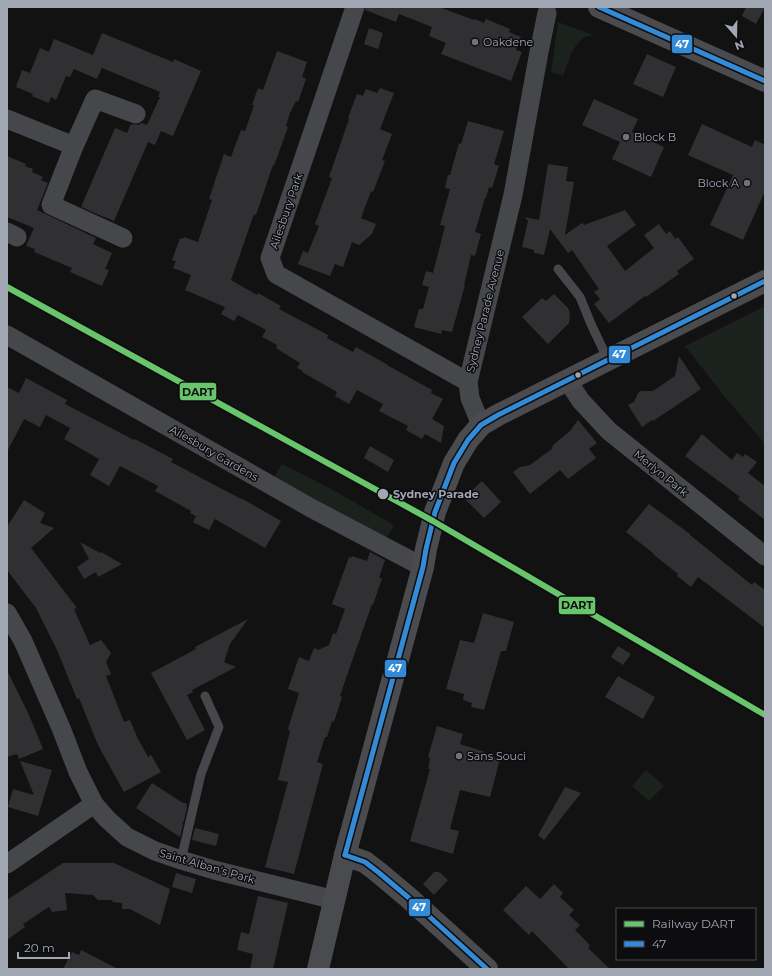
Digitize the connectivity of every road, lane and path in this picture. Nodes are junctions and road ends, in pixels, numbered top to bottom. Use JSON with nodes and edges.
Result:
{"nodes":[{"id":1,"x":355,"y":7,"type":"edge"},
{"id":2,"x":599,"y":7,"type":"edge"},
{"id":3,"x":547,"y":13,"type":"dead end"},
{"id":4,"x":765,"y":81,"type":"edge"},
{"id":5,"x":136,"y":114,"type":"dead end"},
{"id":6,"x":7,"y":119,"type":"edge"},
{"id":7,"x":74,"y":146,"type":"junction"},
{"id":8,"x":123,"y":238,"type":"dead end"},
{"id":9,"x":558,"y":269,"type":"dead end"},
{"id":10,"x":765,"y":281,"type":"edge"},
{"id":11,"x":7,"y":335,"type":"edge"},
{"id":12,"x":608,"y":360,"type":"junction"},
{"id":13,"x":567,"y":380,"type":"junction"},
{"id":14,"x":468,"y":382,"type":"junction"},
{"id":15,"x":481,"y":425,"type":"junction"},
{"id":16,"x":765,"y":556,"type":"edge"},
{"id":17,"x":423,"y":567,"type":"junction"},
{"id":18,"x":7,"y":613,"type":"edge"},
{"id":19,"x":205,"y":696,"type":"dead end"},
{"id":20,"x":94,"y":804,"type":"junction"},
{"id":21,"x":345,"y":855,"type":"junction"},
{"id":22,"x":181,"y":860,"type":"junction"},
{"id":23,"x":7,"y":864,"type":"edge"},
{"id":24,"x":335,"y":900,"type":"junction"},
{"id":25,"x":318,"y":969,"type":"edge"},
{"id":26,"x":487,"y":969,"type":"edge"}],
"edges":[{"from":1,"to":14,"type":"street","name":"Ailesbury Park"},
{"from":2,"to":4,"type":"street"},
{"from":3,"to":14,"type":"street","name":"Sydney Parade Avenue"},
{"from":5,"to":7,"type":"street"},
{"from":6,"to":7,"type":"street"},
{"from":7,"to":8,"type":"street"},
{"from":9,"to":12,"type":"lane"},
{"from":10,"to":12,"type":"street"},
{"from":11,"to":17,"type":"street","name":"Ailesbury Gardens"},
{"from":12,"to":13,"type":"street"},
{"from":13,"to":15,"type":"street"},
{"from":13,"to":16,"type":"street","name":"Merlyn Park"},
{"from":14,"to":15,"type":"street","name":"Sydney Parade Avenue"},
{"from":15,"to":17,"type":"street"},
{"from":17,"to":21,"type":"street"},
{"from":18,"to":20,"type":"street","name":"Saint Alban's Park"},
{"from":19,"to":22,"type":"lane"},
{"from":20,"to":22,"type":"street","name":"Saint Alban's Park"},
{"from":20,"to":23,"type":"street"},
{"from":21,"to":24,"type":"street"},
{"from":21,"to":26,"type":"street"},
{"from":22,"to":24,"type":"street","name":"Saint Alban's Park"},
{"from":24,"to":25,"type":"street"}]}
